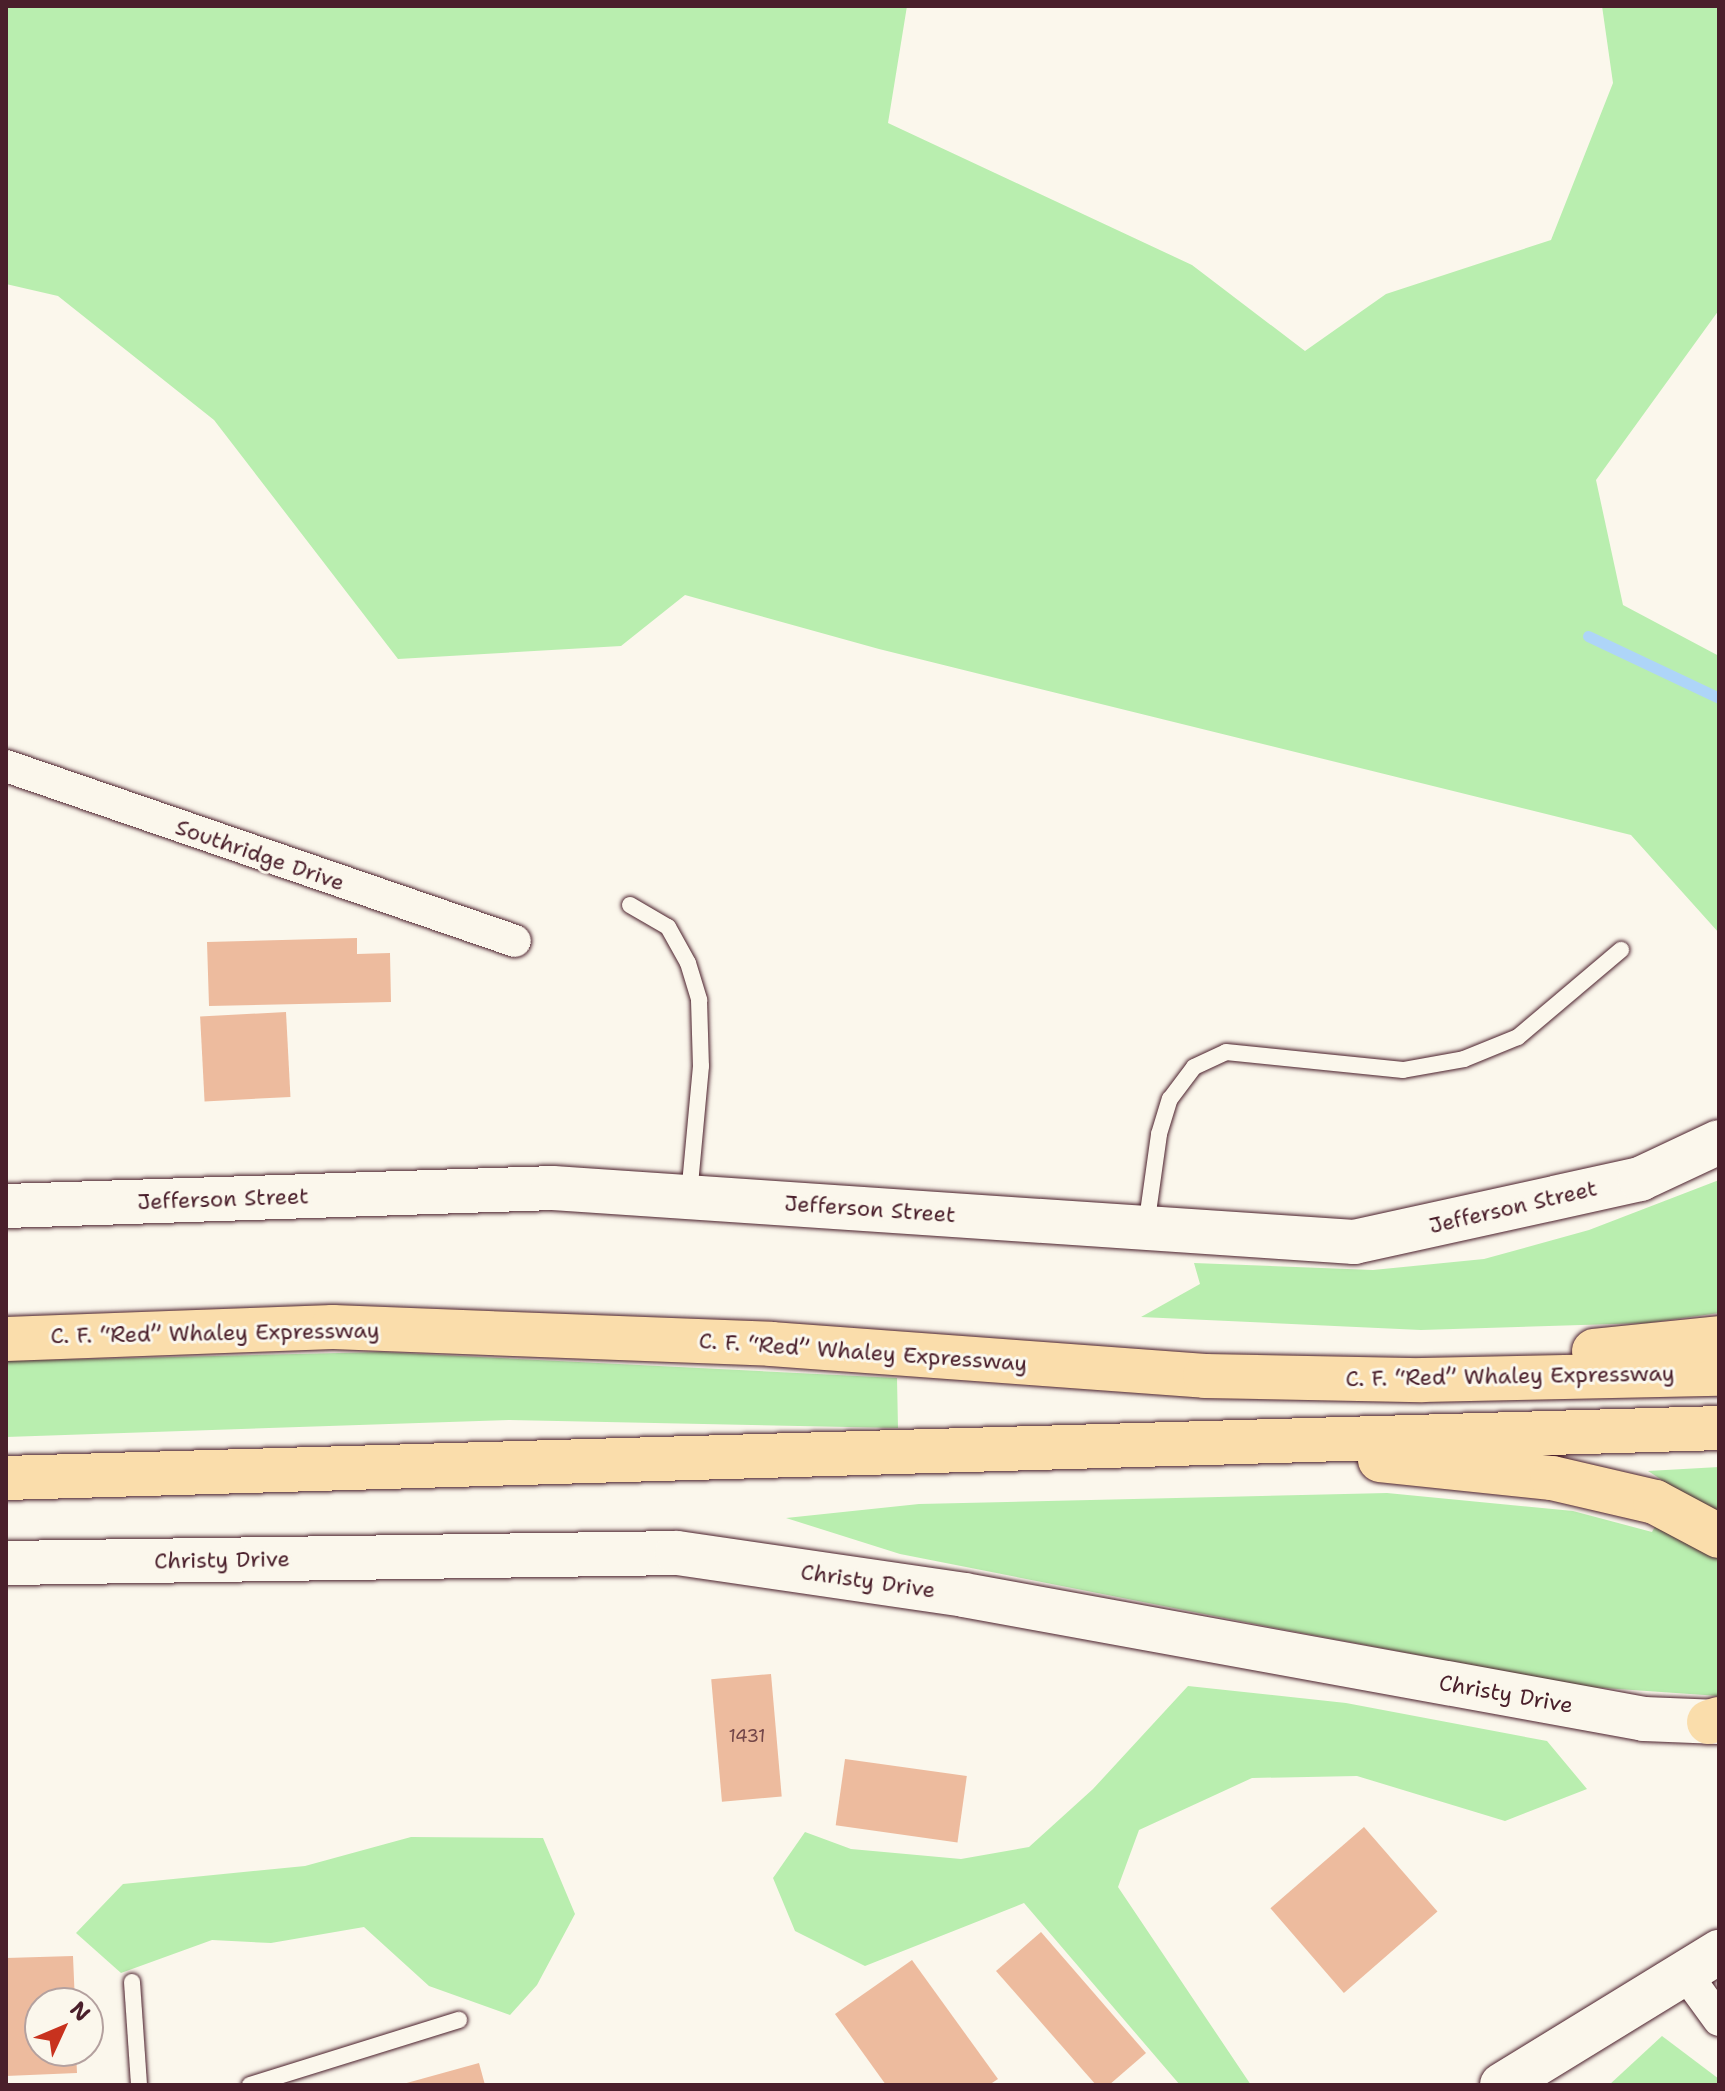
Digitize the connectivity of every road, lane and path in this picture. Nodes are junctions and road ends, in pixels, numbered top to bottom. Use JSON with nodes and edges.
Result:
{"nodes":[{"id":1,"x":6,"y":766,"type":"edge"},
{"id":2,"x":630,"y":905,"type":"dead end"},
{"id":3,"x":515,"y":941,"type":"dead end"},
{"id":4,"x":1621,"y":950,"type":"dead end"},
{"id":5,"x":1719,"y":1142,"type":"edge"},
{"id":6,"x":689,"y":1197,"type":"junction"},
{"id":7,"x":6,"y":1206,"type":"edge"},
{"id":8,"x":1146,"y":1228,"type":"junction"},
{"id":9,"x":1719,"y":1338,"type":"edge"},
{"id":10,"x":6,"y":1339,"type":"edge"},
{"id":11,"x":1719,"y":1374,"type":"edge"},
{"id":12,"x":1422,"y":1380,"type":"junction"},
{"id":13,"x":1719,"y":1428,"type":"edge"},
{"id":14,"x":1214,"y":1442,"type":"junction"},
{"id":15,"x":6,"y":1478,"type":"edge"},
{"id":16,"x":1719,"y":1536,"type":"edge"},
{"id":17,"x":6,"y":1563,"type":"edge"},
{"id":18,"x":1716,"y":1721,"type":"edge"},
{"id":19,"x":1702,"y":1963,"type":"edge"},
{"id":20,"x":132,"y":1982,"type":"dead end"},
{"id":21,"x":459,"y":2020,"type":"dead end"},
{"id":22,"x":1719,"y":2020,"type":"edge"},
{"id":23,"x":139,"y":2085,"type":"edge"},
{"id":24,"x":250,"y":2085,"type":"edge"},
{"id":25,"x":1502,"y":2085,"type":"edge"}],
"edges":[{"from":1,"to":3,"type":"street","name":"Southridge Drive"},
{"from":2,"to":6,"type":"lane"},
{"from":4,"to":8,"type":"lane"},
{"from":5,"to":8,"type":"street","name":"Jefferson Street"},
{"from":6,"to":7,"type":"street","name":"Jefferson Street"},
{"from":6,"to":8,"type":"street","name":"Jefferson Street"},
{"from":9,"to":12,"type":"highway"},
{"from":10,"to":12,"type":"highway","name":"C. F. “Red” Whaley Expressway"},
{"from":11,"to":12,"type":"highway","name":"C. F. “Red” Whaley Expressway"},
{"from":13,"to":14,"type":"highway"},
{"from":14,"to":15,"type":"highway"},
{"from":14,"to":16,"type":"highway"},
{"from":17,"to":18,"type":"street","name":"Christy Drive"},
{"from":19,"to":22,"type":"street"},
{"from":19,"to":25,"type":"street"},
{"from":20,"to":23,"type":"lane"},
{"from":21,"to":24,"type":"lane"}]}
